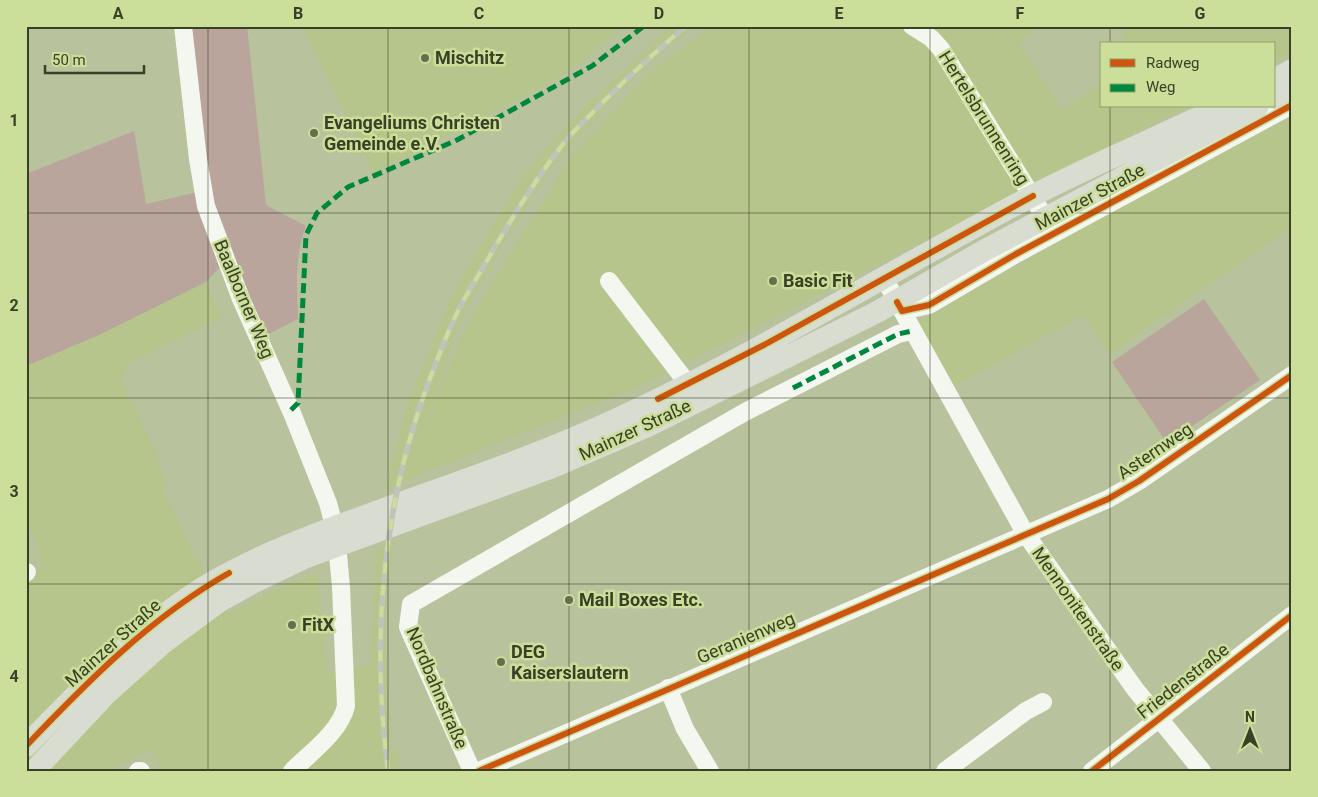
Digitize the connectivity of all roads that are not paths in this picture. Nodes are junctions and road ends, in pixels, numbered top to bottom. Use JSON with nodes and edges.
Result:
{"nodes":[{"id":1,"x":183,"y":26,"type":"edge"},
{"id":2,"x":912,"y":26,"type":"edge"},
{"id":3,"x":935,"y":32,"type":"edge"},
{"id":4,"x":1292,"y":70,"type":"edge"},
{"id":5,"x":1276,"y":79,"type":"edge"},
{"id":6,"x":1292,"y":88,"type":"edge"},
{"id":7,"x":1276,"y":97,"type":"edge"},
{"id":8,"x":1292,"y":105,"type":"edge"},
{"id":9,"x":1219,"y":108,"type":"edge"},
{"id":10,"x":1254,"y":108,"type":"edge"},
{"id":11,"x":1033,"y":196,"type":"junction"},
{"id":12,"x":1046,"y":218,"type":"junction"},
{"id":13,"x":884,"y":278,"type":"junction"},
{"id":14,"x":609,"y":281,"type":"dead end"},
{"id":15,"x":899,"y":306,"type":"junction"},
{"id":16,"x":912,"y":331,"type":"junction"},
{"id":17,"x":1292,"y":375,"type":"edge"},
{"id":18,"x":688,"y":384,"type":"junction"},
{"id":19,"x":448,"y":495,"type":"junction"},
{"id":20,"x":1025,"y":533,"type":"junction"},
{"id":21,"x":319,"y":542,"type":"junction"},
{"id":22,"x":411,"y":604,"type":"joint"},
{"id":23,"x":1292,"y":615,"type":"edge"},
{"id":24,"x":668,"y":688,"type":"junction"},
{"id":25,"x":1043,"y":702,"type":"dead end"},
{"id":26,"x":1160,"y":718,"type":"junction"},
{"id":27,"x":26,"y":746,"type":"edge"},
{"id":28,"x":34,"y":771,"type":"edge"},
{"id":29,"x":292,"y":771,"type":"edge"},
{"id":30,"x":472,"y":771,"type":"edge"},
{"id":31,"x":478,"y":771,"type":"edge"},
{"id":32,"x":710,"y":771,"type":"edge"},
{"id":33,"x":945,"y":771,"type":"edge"},
{"id":34,"x":1092,"y":771,"type":"edge"},
{"id":35,"x":1202,"y":771,"type":"edge"}],
"edges":[{"from":1,"to":29,"type":"street","name":"Baalborner Weg"},
{"from":2,"to":3,"type":"street","name":"Hertelsbrunnenring"},
{"from":3,"to":11,"type":"street","name":"Hertelsbrunnenring"},
{"from":4,"to":5,"type":"main road"},
{"from":6,"to":7,"type":"main road"},
{"from":8,"to":15,"type":"street","name":"Mainzer Straße"},
{"from":9,"to":11,"type":"main road","name":"Mainzer Straße"},
{"from":10,"to":12,"type":"main road","name":"Mainzer Straße"},
{"from":11,"to":12,"type":"street","name":"Hertelsbrunnenring"},
{"from":11,"to":13,"type":"main road","name":"Mainzer Straße"},
{"from":12,"to":15,"type":"main road","name":"Mainzer Straße"},
{"from":13,"to":15,"type":"street","name":"Mennonitenstraße"},
{"from":13,"to":18,"type":"main road","name":"Mainzer Straße"},
{"from":14,"to":18,"type":"street","name":"Mainzer Straße"},
{"from":15,"to":16,"type":"street","name":"Mennonitenstraße"},
{"from":15,"to":19,"type":"main road","name":"Mainzer Straße"},
{"from":16,"to":20,"type":"street","name":"Mennonitenstraße"},
{"from":16,"to":22,"type":"street","name":"Mainzer Straße"},
{"from":17,"to":20,"type":"street","name":"Asternweg"},
{"from":18,"to":19,"type":"main road","name":"Mainzer Straße"},
{"from":19,"to":21,"type":"main road","name":"Mainzer Straße"},
{"from":20,"to":24,"type":"street","name":"Geranienweg"},
{"from":20,"to":26,"type":"street","name":"Mennonitenstraße"},
{"from":21,"to":27,"type":"main road","name":"Mainzer Straße"},
{"from":21,"to":28,"type":"main road","name":"Mainzer Straße"},
{"from":22,"to":30,"type":"street","name":"Nordbahnstraße"},
{"from":23,"to":26,"type":"street","name":"Friedenstraße"},
{"from":24,"to":31,"type":"street","name":"Geranienweg"},
{"from":24,"to":32,"type":"street"},
{"from":25,"to":33,"type":"street"},
{"from":26,"to":34,"type":"street","name":"Friedenstraße"},
{"from":26,"to":35,"type":"street","name":"Mennonitenstraße"}]}
